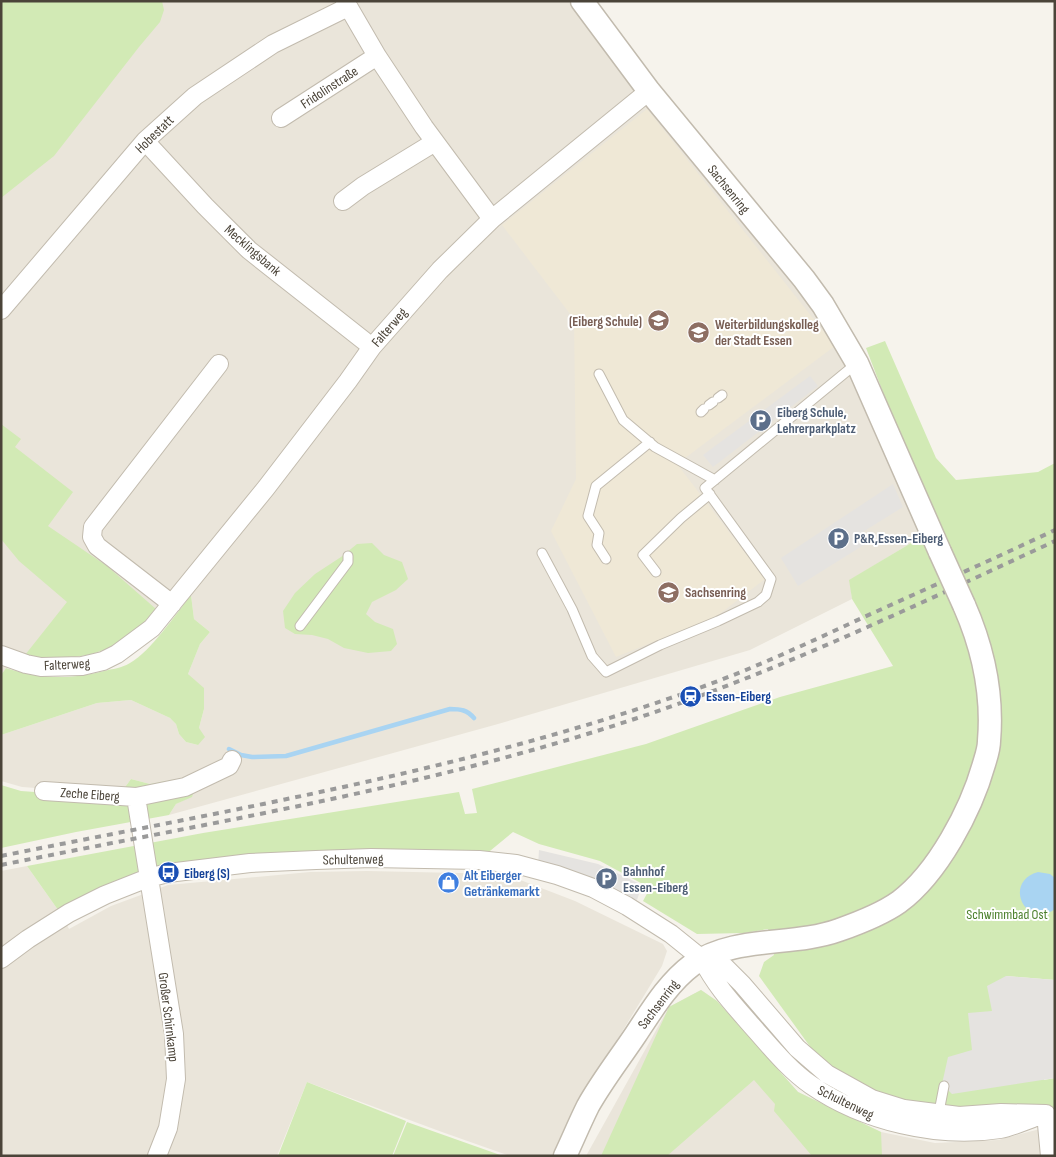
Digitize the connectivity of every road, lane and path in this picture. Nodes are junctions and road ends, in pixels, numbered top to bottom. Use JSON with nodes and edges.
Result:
{"nodes":[{"id":1,"x":582,"y":1,"type":"edge"},
{"id":2,"x":346,"y":4,"type":"edge"},
{"id":3,"x":377,"y":56,"type":"junction"},
{"id":4,"x":649,"y":91,"type":"junction"},
{"id":5,"x":281,"y":118,"type":"dead end"},
{"id":6,"x":145,"y":141,"type":"junction"},
{"id":7,"x":434,"y":142,"type":"junction"},
{"id":8,"x":343,"y":201,"type":"dead end"},
{"id":9,"x":492,"y":219,"type":"junction"},
{"id":10,"x":1,"y":310,"type":"edge"},
{"id":11,"x":372,"y":347,"type":"junction"},
{"id":12,"x":857,"y":363,"type":"junction"},
{"id":13,"x":219,"y":364,"type":"dead end"},
{"id":14,"x":599,"y":374,"type":"dead end"},
{"id":15,"x":650,"y":442,"type":"junction"},
{"id":16,"x":715,"y":480,"type":"junction"},
{"id":17,"x":710,"y":494,"type":"junction"},
{"id":18,"x":542,"y":553,"type":"dead end"},
{"id":19,"x":348,"y":556,"type":"dead end"},
{"id":20,"x":606,"y":559,"type":"dead end"},
{"id":21,"x":656,"y":572,"type":"dead end"},
{"id":22,"x":172,"y":604,"type":"junction"},
{"id":23,"x":300,"y":626,"type":"dead end"},
{"id":24,"x":1,"y":655,"type":"edge"},
{"id":25,"x":232,"y":760,"type":"dead end"},
{"id":26,"x":44,"y":791,"type":"dead end"},
{"id":27,"x":136,"y":797,"type":"junction"},
{"id":28,"x":148,"y":878,"type":"junction"},
{"id":29,"x":1,"y":959,"type":"edge"},
{"id":30,"x":702,"y":959,"type":"junction"},
{"id":31,"x":944,"y":1086,"type":"dead end"},
{"id":32,"x":1050,"y":1113,"type":"edge"},
{"id":33,"x":937,"y":1121,"type":"junction"},
{"id":34,"x":157,"y":1156,"type":"edge"},
{"id":35,"x":566,"y":1156,"type":"edge"},
{"id":36,"x":1050,"y":1156,"type":"edge"}],
"edges":[{"from":1,"to":4,"type":"street","name":"Sachsenring"},
{"from":2,"to":3,"type":"street"},
{"from":2,"to":6,"type":"street","name":"Hobestatt"},
{"from":3,"to":5,"type":"street","name":"Fridolinstraße"},
{"from":3,"to":7,"type":"street"},
{"from":4,"to":9,"type":"street","name":"Falterweg"},
{"from":4,"to":12,"type":"street","name":"Sachsenring"},
{"from":6,"to":10,"type":"street","name":"Hobestatt"},
{"from":6,"to":11,"type":"street","name":"Mecklingsbank"},
{"from":7,"to":8,"type":"street"},
{"from":7,"to":9,"type":"street"},
{"from":9,"to":11,"type":"street","name":"Falterweg"},
{"from":11,"to":22,"type":"street","name":"Falterweg"},
{"from":12,"to":16,"type":"lane"},
{"from":12,"to":30,"type":"street","name":"Sachsenring","bridge":true},
{"from":13,"to":22,"type":"street"},
{"from":14,"to":15,"type":"lane"},
{"from":15,"to":16,"type":"lane"},
{"from":15,"to":20,"type":"lane"},
{"from":16,"to":17,"type":"lane"},
{"from":17,"to":18,"type":"lane"},
{"from":17,"to":21,"type":"lane"},
{"from":19,"to":23,"type":"lane"},
{"from":22,"to":24,"type":"street","name":"Falterweg"},
{"from":25,"to":27,"type":"street","name":"Zeche Eiberg"},
{"from":26,"to":27,"type":"street","name":"Zeche Eiberg"},
{"from":27,"to":28,"type":"street","name":"Zeche Eiberg"},
{"from":28,"to":29,"type":"street","name":"Schultenweg"},
{"from":28,"to":30,"type":"street","name":"Schultenweg"},
{"from":28,"to":34,"type":"street","name":"Großer Schirnkamp"},
{"from":30,"to":33,"type":"street","name":"Schultenweg"},
{"from":30,"to":35,"type":"street","name":"Sachsenring"},
{"from":31,"to":33,"type":"lane"},
{"from":32,"to":33,"type":"street","name":"Schultenweg"},
{"from":32,"to":36,"type":"street"}]}
